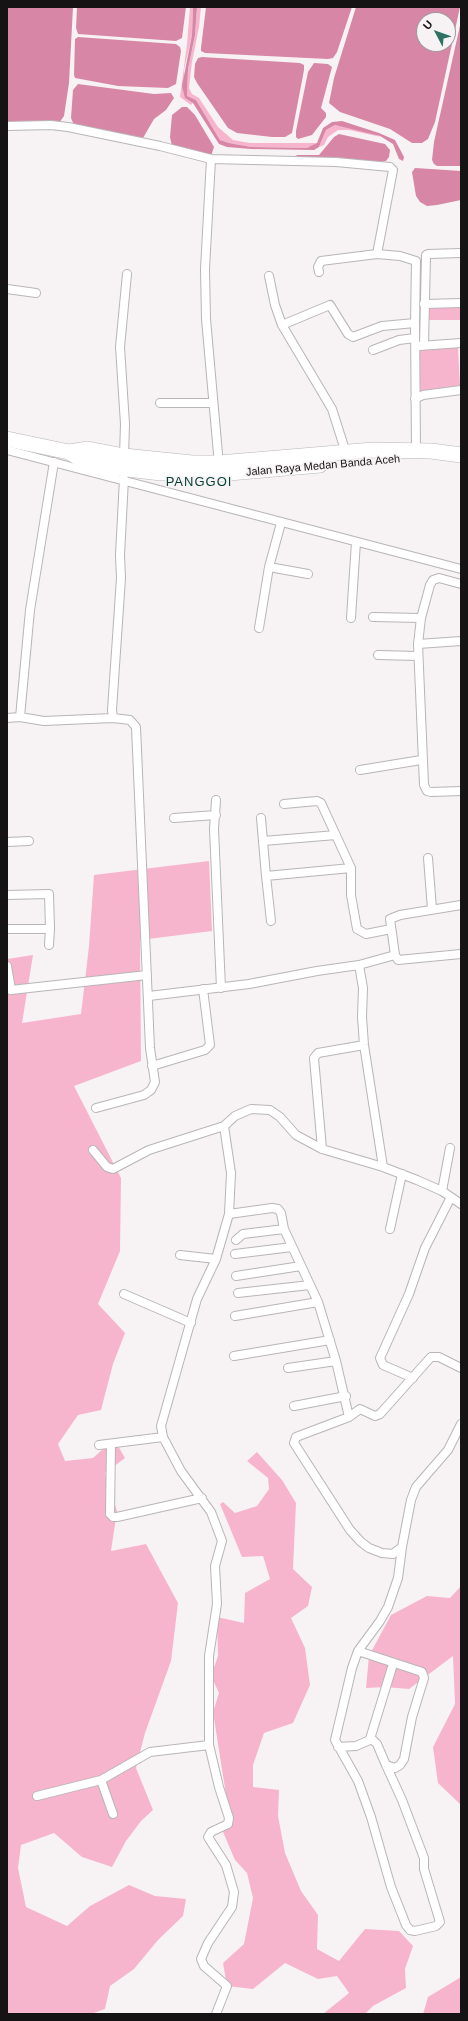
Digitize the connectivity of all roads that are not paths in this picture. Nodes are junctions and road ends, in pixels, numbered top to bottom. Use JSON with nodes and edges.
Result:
{"nodes":[{"id":1,"x":7,"y":126,"type":"edge"},
{"id":2,"x":211,"y":159,"type":"junction"},
{"id":3,"x":461,"y":253,"type":"edge"},
{"id":4,"x":377,"y":254,"type":"junction"},
{"id":5,"x":422,"y":265,"type":"junction"},
{"id":6,"x":318,"y":272,"type":"dead end"},
{"id":7,"x":127,"y":274,"type":"dead end"},
{"id":8,"x":269,"y":276,"type":"dead end"},
{"id":9,"x":7,"y":289,"type":"edge"},
{"id":10,"x":36,"y":293,"type":"dead end"},
{"id":11,"x":461,"y":303,"type":"edge"},
{"id":12,"x":424,"y":304,"type":"junction"},
{"id":13,"x":415,"y":323,"type":"junction"},
{"id":14,"x":282,"y":325,"type":"junction"},
{"id":15,"x":415,"y":338,"type":"junction"},
{"id":16,"x":461,"y":343,"type":"edge"},
{"id":17,"x":420,"y":346,"type":"junction"},
{"id":18,"x":374,"y":350,"type":"dead end"},
{"id":19,"x":461,"y":390,"type":"edge"},
{"id":20,"x":419,"y":397,"type":"junction"},
{"id":21,"x":213,"y":403,"type":"junction"},
{"id":22,"x":160,"y":404,"type":"dead end"},
{"id":23,"x":7,"y":439,"type":"edge"},
{"id":24,"x":7,"y":450,"type":"edge"},
{"id":25,"x":416,"y":451,"type":"junction"},
{"id":26,"x":69,"y":452,"type":"junction"},
{"id":27,"x":346,"y":453,"type":"junction"},
{"id":28,"x":372,"y":455,"type":"junction"},
{"id":29,"x":461,"y":455,"type":"edge"},
{"id":30,"x":124,"y":456,"type":"junction"},
{"id":31,"x":54,"y":462,"type":"junction"},
{"id":32,"x":285,"y":463,"type":"junction"},
{"id":33,"x":461,"y":464,"type":"edge"},
{"id":34,"x":218,"y":469,"type":"junction"},
{"id":35,"x":124,"y":480,"type":"junction"},
{"id":36,"x":281,"y":523,"type":"junction"},
{"id":37,"x":356,"y":542,"type":"junction"},
{"id":38,"x":269,"y":567,"type":"junction"},
{"id":39,"x":461,"y":569,"type":"edge"},
{"id":40,"x":308,"y":574,"type":"dead end"},
{"id":41,"x":461,"y":584,"type":"edge"},
{"id":42,"x":372,"y":617,"type":"dead end"},
{"id":43,"x":351,"y":618,"type":"dead end"},
{"id":44,"x":421,"y":618,"type":"junction"},
{"id":45,"x":259,"y":628,"type":"dead end"},
{"id":46,"x":461,"y":641,"type":"edge"},
{"id":47,"x":418,"y":644,"type":"junction"},
{"id":48,"x":378,"y":655,"type":"dead end"},
{"id":49,"x":418,"y":656,"type":"junction"},
{"id":50,"x":20,"y":717,"type":"junction"},
{"id":51,"x":7,"y":718,"type":"edge"},
{"id":52,"x":113,"y":718,"type":"junction"},
{"id":53,"x":421,"y":760,"type":"junction"},
{"id":54,"x":360,"y":770,"type":"dead end"},
{"id":55,"x":461,"y":791,"type":"edge"},
{"id":56,"x":216,"y":800,"type":"dead end"},
{"id":57,"x":284,"y":804,"type":"dead end"},
{"id":58,"x":216,"y":814,"type":"junction"},
{"id":59,"x":174,"y":818,"type":"dead end"},
{"id":60,"x":261,"y":818,"type":"dead end"},
{"id":61,"x":336,"y":835,"type":"junction"},
{"id":62,"x":263,"y":841,"type":"junction"},
{"id":63,"x":7,"y":842,"type":"edge"},
{"id":64,"x":30,"y":842,"type":"dead end"},
{"id":65,"x":428,"y":858,"type":"dead end"},
{"id":66,"x":351,"y":868,"type":"junction"},
{"id":67,"x":266,"y":876,"type":"junction"},
{"id":68,"x":7,"y":895,"type":"edge"},
{"id":69,"x":461,"y":905,"type":"edge"},
{"id":70,"x":432,"y":909,"type":"junction"},
{"id":71,"x":271,"y":922,"type":"dead end"},
{"id":72,"x":7,"y":929,"type":"edge"},
{"id":73,"x":50,"y":929,"type":"junction"},
{"id":74,"x":391,"y":929,"type":"junction"},
{"id":75,"x":49,"y":945,"type":"dead end"},
{"id":76,"x":461,"y":954,"type":"edge"},
{"id":77,"x":395,"y":955,"type":"junction"},
{"id":78,"x":359,"y":965,"type":"junction"},
{"id":79,"x":7,"y":966,"type":"edge"},
{"id":80,"x":147,"y":975,"type":"junction"},
{"id":81,"x":203,"y":988,"type":"junction"},
{"id":82,"x":221,"y":988,"type":"junction"},
{"id":83,"x":149,"y":996,"type":"junction"},
{"id":84,"x":364,"y":1045,"type":"junction"},
{"id":85,"x":152,"y":1066,"type":"junction"},
{"id":86,"x":96,"y":1108,"type":"dead end"},
{"id":87,"x":224,"y":1126,"type":"junction"},
{"id":88,"x":450,"y":1148,"type":"dead end"},
{"id":89,"x":322,"y":1149,"type":"junction"},
{"id":90,"x":93,"y":1150,"type":"dead end"},
{"id":91,"x":383,"y":1167,"type":"junction"},
{"id":92,"x":402,"y":1174,"type":"junction"},
{"id":93,"x":442,"y":1191,"type":"junction"},
{"id":94,"x":451,"y":1197,"type":"junction"},
{"id":95,"x":461,"y":1204,"type":"edge"},
{"id":96,"x":229,"y":1214,"type":"junction"},
{"id":97,"x":284,"y":1229,"type":"junction"},
{"id":98,"x":390,"y":1229,"type":"dead end"},
{"id":99,"x":236,"y":1240,"type":"dead end"},
{"id":100,"x":292,"y":1247,"type":"junction"},
{"id":101,"x":235,"y":1254,"type":"dead end"},
{"id":102,"x":180,"y":1255,"type":"dead end"},
{"id":103,"x":216,"y":1259,"type":"junction"},
{"id":104,"x":301,"y":1266,"type":"junction"},
{"id":105,"x":236,"y":1276,"type":"dead end"},
{"id":106,"x":310,"y":1285,"type":"junction"},
{"id":107,"x":124,"y":1294,"type":"dead end"},
{"id":108,"x":238,"y":1294,"type":"dead end"},
{"id":109,"x":318,"y":1302,"type":"junction"},
{"id":110,"x":235,"y":1316,"type":"dead end"},
{"id":111,"x":191,"y":1323,"type":"junction"},
{"id":112,"x":330,"y":1340,"type":"junction"},
{"id":113,"x":234,"y":1356,"type":"dead end"},
{"id":114,"x":336,"y":1361,"type":"junction"},
{"id":115,"x":288,"y":1368,"type":"dead end"},
{"id":116,"x":461,"y":1368,"type":"edge"},
{"id":117,"x":413,"y":1378,"type":"junction"},
{"id":118,"x":346,"y":1396,"type":"junction"},
{"id":119,"x":294,"y":1406,"type":"dead end"},
{"id":120,"x":349,"y":1417,"type":"junction"},
{"id":121,"x":461,"y":1424,"type":"edge"},
{"id":122,"x":163,"y":1438,"type":"junction"},
{"id":123,"x":111,"y":1444,"type":"junction"},
{"id":124,"x":99,"y":1445,"type":"dead end"},
{"id":125,"x":202,"y":1498,"type":"junction"},
{"id":126,"x":402,"y":1547,"type":"junction"},
{"id":127,"x":358,"y":1651,"type":"junction"},
{"id":128,"x":393,"y":1664,"type":"junction"},
{"id":129,"x":370,"y":1739,"type":"junction"},
{"id":130,"x":210,"y":1745,"type":"junction"},
{"id":131,"x":338,"y":1747,"type":"junction"},
{"id":132,"x":386,"y":1765,"type":"junction"},
{"id":133,"x":101,"y":1780,"type":"junction"},
{"id":134,"x":37,"y":1796,"type":"dead end"},
{"id":135,"x":113,"y":1814,"type":"dead end"},
{"id":136,"x":216,"y":2014,"type":"edge"}],
"edges":[{"from":1,"to":2,"type":"street"},
{"from":2,"to":4,"type":"street"},
{"from":2,"to":21,"type":"street"},
{"from":3,"to":5,"type":"street"},
{"from":4,"to":5,"type":"street"},
{"from":4,"to":6,"type":"street"},
{"from":5,"to":12,"type":"street"},
{"from":5,"to":13,"type":"street"},
{"from":7,"to":30,"type":"street"},
{"from":8,"to":14,"type":"street"},
{"from":9,"to":10,"type":"street"},
{"from":11,"to":12,"type":"street"},
{"from":12,"to":17,"type":"street"},
{"from":13,"to":14,"type":"street"},
{"from":13,"to":15,"type":"street"},
{"from":14,"to":27,"type":"street"},
{"from":15,"to":17,"type":"street"},
{"from":15,"to":18,"type":"street"},
{"from":16,"to":17,"type":"street"},
{"from":17,"to":20,"type":"street"},
{"from":19,"to":20,"type":"street"},
{"from":20,"to":25,"type":"street"},
{"from":21,"to":22,"type":"street"},
{"from":21,"to":34,"type":"street"},
{"from":23,"to":26,"type":"highway","name":"Jalan Raya Medan Banda Aceh"},
{"from":24,"to":31,"type":"street"},
{"from":25,"to":28,"type":"highway","name":"Jalan Raya Medan Banda Aceh"},
{"from":25,"to":29,"type":"highway","name":"Jalan Raya Medan Banda Aceh"},
{"from":26,"to":30,"type":"highway","name":"Jalan Raya Medan Banda Aceh"},
{"from":26,"to":34,"type":"highway","name":"Jalan Raya Medan Banda Aceh"},
{"from":27,"to":28,"type":"highway","name":"Jalan Raya Medan Banda Aceh"},
{"from":27,"to":32,"type":"highway","name":"Jalan Raya Medan Banda Aceh"},
{"from":28,"to":32,"type":"highway","name":"Jalan Raya Medan Banda Aceh"},
{"from":28,"to":33,"type":"highway","name":"Jalan Raya Medan Banda Aceh"},
{"from":30,"to":34,"type":"highway","name":"Jalan Raya Medan Banda Aceh"},
{"from":31,"to":35,"type":"street"},
{"from":31,"to":50,"type":"street"},
{"from":32,"to":34,"type":"highway","name":"Jalan Raya Medan Banda Aceh"},
{"from":35,"to":36,"type":"street"},
{"from":35,"to":52,"type":"street"},
{"from":36,"to":37,"type":"street"},
{"from":36,"to":38,"type":"street"},
{"from":37,"to":39,"type":"street"},
{"from":37,"to":43,"type":"street"},
{"from":38,"to":40,"type":"street"},
{"from":38,"to":45,"type":"street"},
{"from":41,"to":44,"type":"street"},
{"from":42,"to":44,"type":"street"},
{"from":44,"to":47,"type":"street"},
{"from":46,"to":47,"type":"street"},
{"from":47,"to":49,"type":"street"},
{"from":48,"to":49,"type":"street"},
{"from":49,"to":53,"type":"street"},
{"from":50,"to":51,"type":"street"},
{"from":50,"to":52,"type":"street"},
{"from":52,"to":80,"type":"street"},
{"from":53,"to":54,"type":"street"},
{"from":53,"to":55,"type":"street"},
{"from":56,"to":58,"type":"street"},
{"from":57,"to":61,"type":"street"},
{"from":58,"to":59,"type":"street"},
{"from":58,"to":82,"type":"street"},
{"from":60,"to":62,"type":"street"},
{"from":61,"to":62,"type":"street"},
{"from":61,"to":66,"type":"street"},
{"from":62,"to":67,"type":"street"},
{"from":63,"to":64,"type":"street"},
{"from":65,"to":70,"type":"street"},
{"from":66,"to":67,"type":"street"},
{"from":66,"to":74,"type":"street"},
{"from":67,"to":71,"type":"street"},
{"from":68,"to":73,"type":"street"},
{"from":69,"to":70,"type":"street"},
{"from":70,"to":74,"type":"street"},
{"from":72,"to":73,"type":"street"},
{"from":73,"to":75,"type":"street"},
{"from":74,"to":77,"type":"street"},
{"from":76,"to":77,"type":"street"},
{"from":77,"to":78,"type":"street"},
{"from":78,"to":82,"type":"street"},
{"from":78,"to":84,"type":"street"},
{"from":79,"to":80,"type":"street"},
{"from":80,"to":83,"type":"street"},
{"from":81,"to":82,"type":"street"},
{"from":81,"to":83,"type":"street"},
{"from":81,"to":85,"type":"street"},
{"from":83,"to":85,"type":"street"},
{"from":84,"to":89,"type":"street"},
{"from":84,"to":91,"type":"street"},
{"from":85,"to":86,"type":"street"},
{"from":87,"to":89,"type":"street"},
{"from":87,"to":90,"type":"street"},
{"from":87,"to":96,"type":"street"},
{"from":88,"to":93,"type":"street"},
{"from":89,"to":91,"type":"street"},
{"from":91,"to":92,"type":"street"},
{"from":92,"to":93,"type":"street"},
{"from":92,"to":98,"type":"street"},
{"from":93,"to":94,"type":"street"},
{"from":94,"to":95,"type":"street"},
{"from":94,"to":117,"type":"street"},
{"from":96,"to":97,"type":"street"},
{"from":96,"to":103,"type":"street"},
{"from":97,"to":99,"type":"street"},
{"from":97,"to":100,"type":"street"},
{"from":100,"to":101,"type":"street"},
{"from":100,"to":104,"type":"street"},
{"from":102,"to":103,"type":"street"},
{"from":103,"to":111,"type":"street"},
{"from":104,"to":105,"type":"street"},
{"from":104,"to":106,"type":"street"},
{"from":106,"to":108,"type":"street"},
{"from":106,"to":109,"type":"street"},
{"from":107,"to":111,"type":"street"},
{"from":109,"to":110,"type":"street"},
{"from":109,"to":112,"type":"street"},
{"from":111,"to":122,"type":"street"},
{"from":112,"to":113,"type":"street"},
{"from":112,"to":114,"type":"street"},
{"from":114,"to":115,"type":"street"},
{"from":114,"to":118,"type":"street"},
{"from":116,"to":117,"type":"street"},
{"from":117,"to":120,"type":"street"},
{"from":118,"to":119,"type":"street"},
{"from":118,"to":120,"type":"street"},
{"from":120,"to":126,"type":"street"},
{"from":121,"to":126,"type":"street"},
{"from":122,"to":123,"type":"street"},
{"from":122,"to":125,"type":"street"},
{"from":123,"to":124,"type":"street"},
{"from":123,"to":125,"type":"street"},
{"from":125,"to":130,"type":"street"},
{"from":126,"to":127,"type":"street"},
{"from":127,"to":128,"type":"street"},
{"from":127,"to":131,"type":"street"},
{"from":128,"to":129,"type":"street"},
{"from":128,"to":132,"type":"street"},
{"from":129,"to":131,"type":"street"},
{"from":129,"to":132,"type":"street"},
{"from":130,"to":133,"type":"street"},
{"from":130,"to":136,"type":"street"},
{"from":131,"to":132,"type":"street"},
{"from":133,"to":134,"type":"street"},
{"from":133,"to":135,"type":"street"}]}
